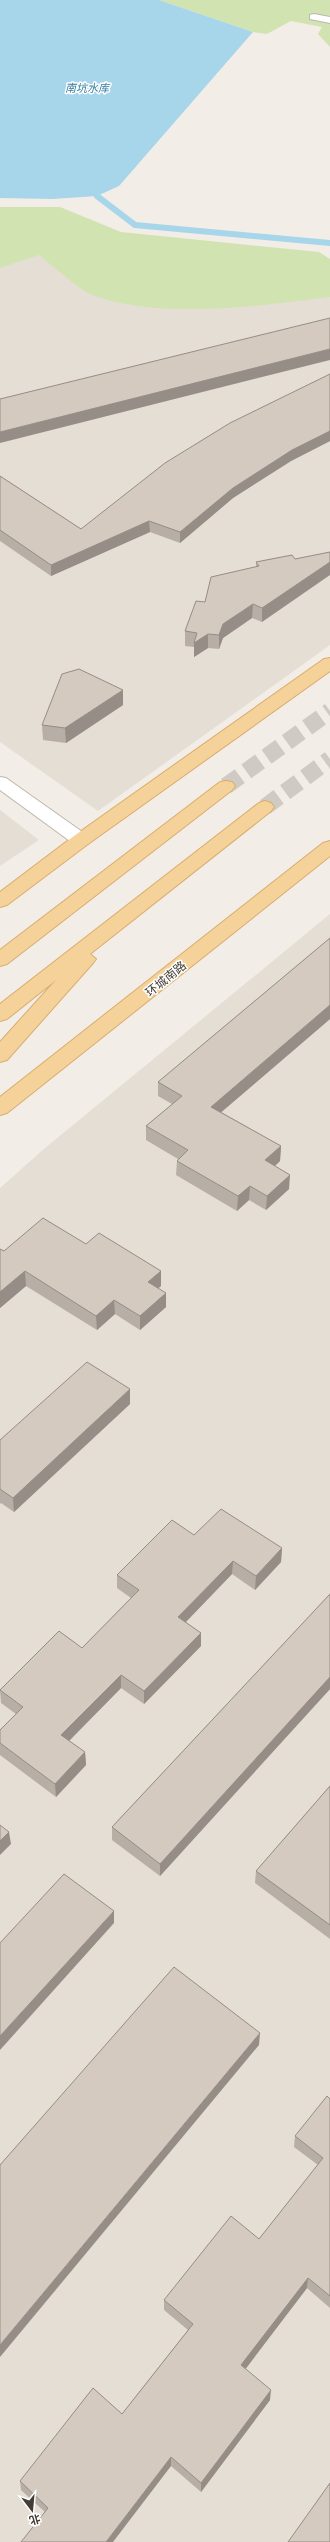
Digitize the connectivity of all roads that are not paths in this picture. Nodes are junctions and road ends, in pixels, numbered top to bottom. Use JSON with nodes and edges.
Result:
{"nodes":[{"id":1,"x":314,"y":17,"type":"dead end"},
{"id":2,"x":330,"y":20,"type":"edge"},
{"id":3,"x":330,"y":663,"type":"edge"},
{"id":4,"x":0,"y":782,"type":"edge"},
{"id":5,"x":226,"y":786,"type":"tunnel mouth"},
{"id":6,"x":265,"y":807,"type":"tunnel mouth"},
{"id":7,"x":81,"y":840,"type":"junction"},
{"id":8,"x":330,"y":847,"type":"edge"},
{"id":9,"x":0,"y":902,"type":"edge"},
{"id":10,"x":125,"y":915,"type":"junction"},
{"id":11,"x":0,"y":960,"type":"edge"},
{"id":12,"x":0,"y":1014,"type":"edge"},
{"id":13,"x":0,"y":1055,"type":"edge"},
{"id":14,"x":0,"y":1108,"type":"edge"}],
"edges":[{"from":1,"to":2,"type":"street"},
{"from":3,"to":7,"type":"main road"},
{"from":4,"to":7,"type":"street"},
{"from":5,"to":11,"type":"main road"},
{"from":6,"to":10,"type":"main road"},
{"from":7,"to":9,"type":"main road"},
{"from":8,"to":14,"type":"main road","name":"环城南路"},
{"from":10,"to":12,"type":"main road"},
{"from":10,"to":13,"type":"main road"}]}
